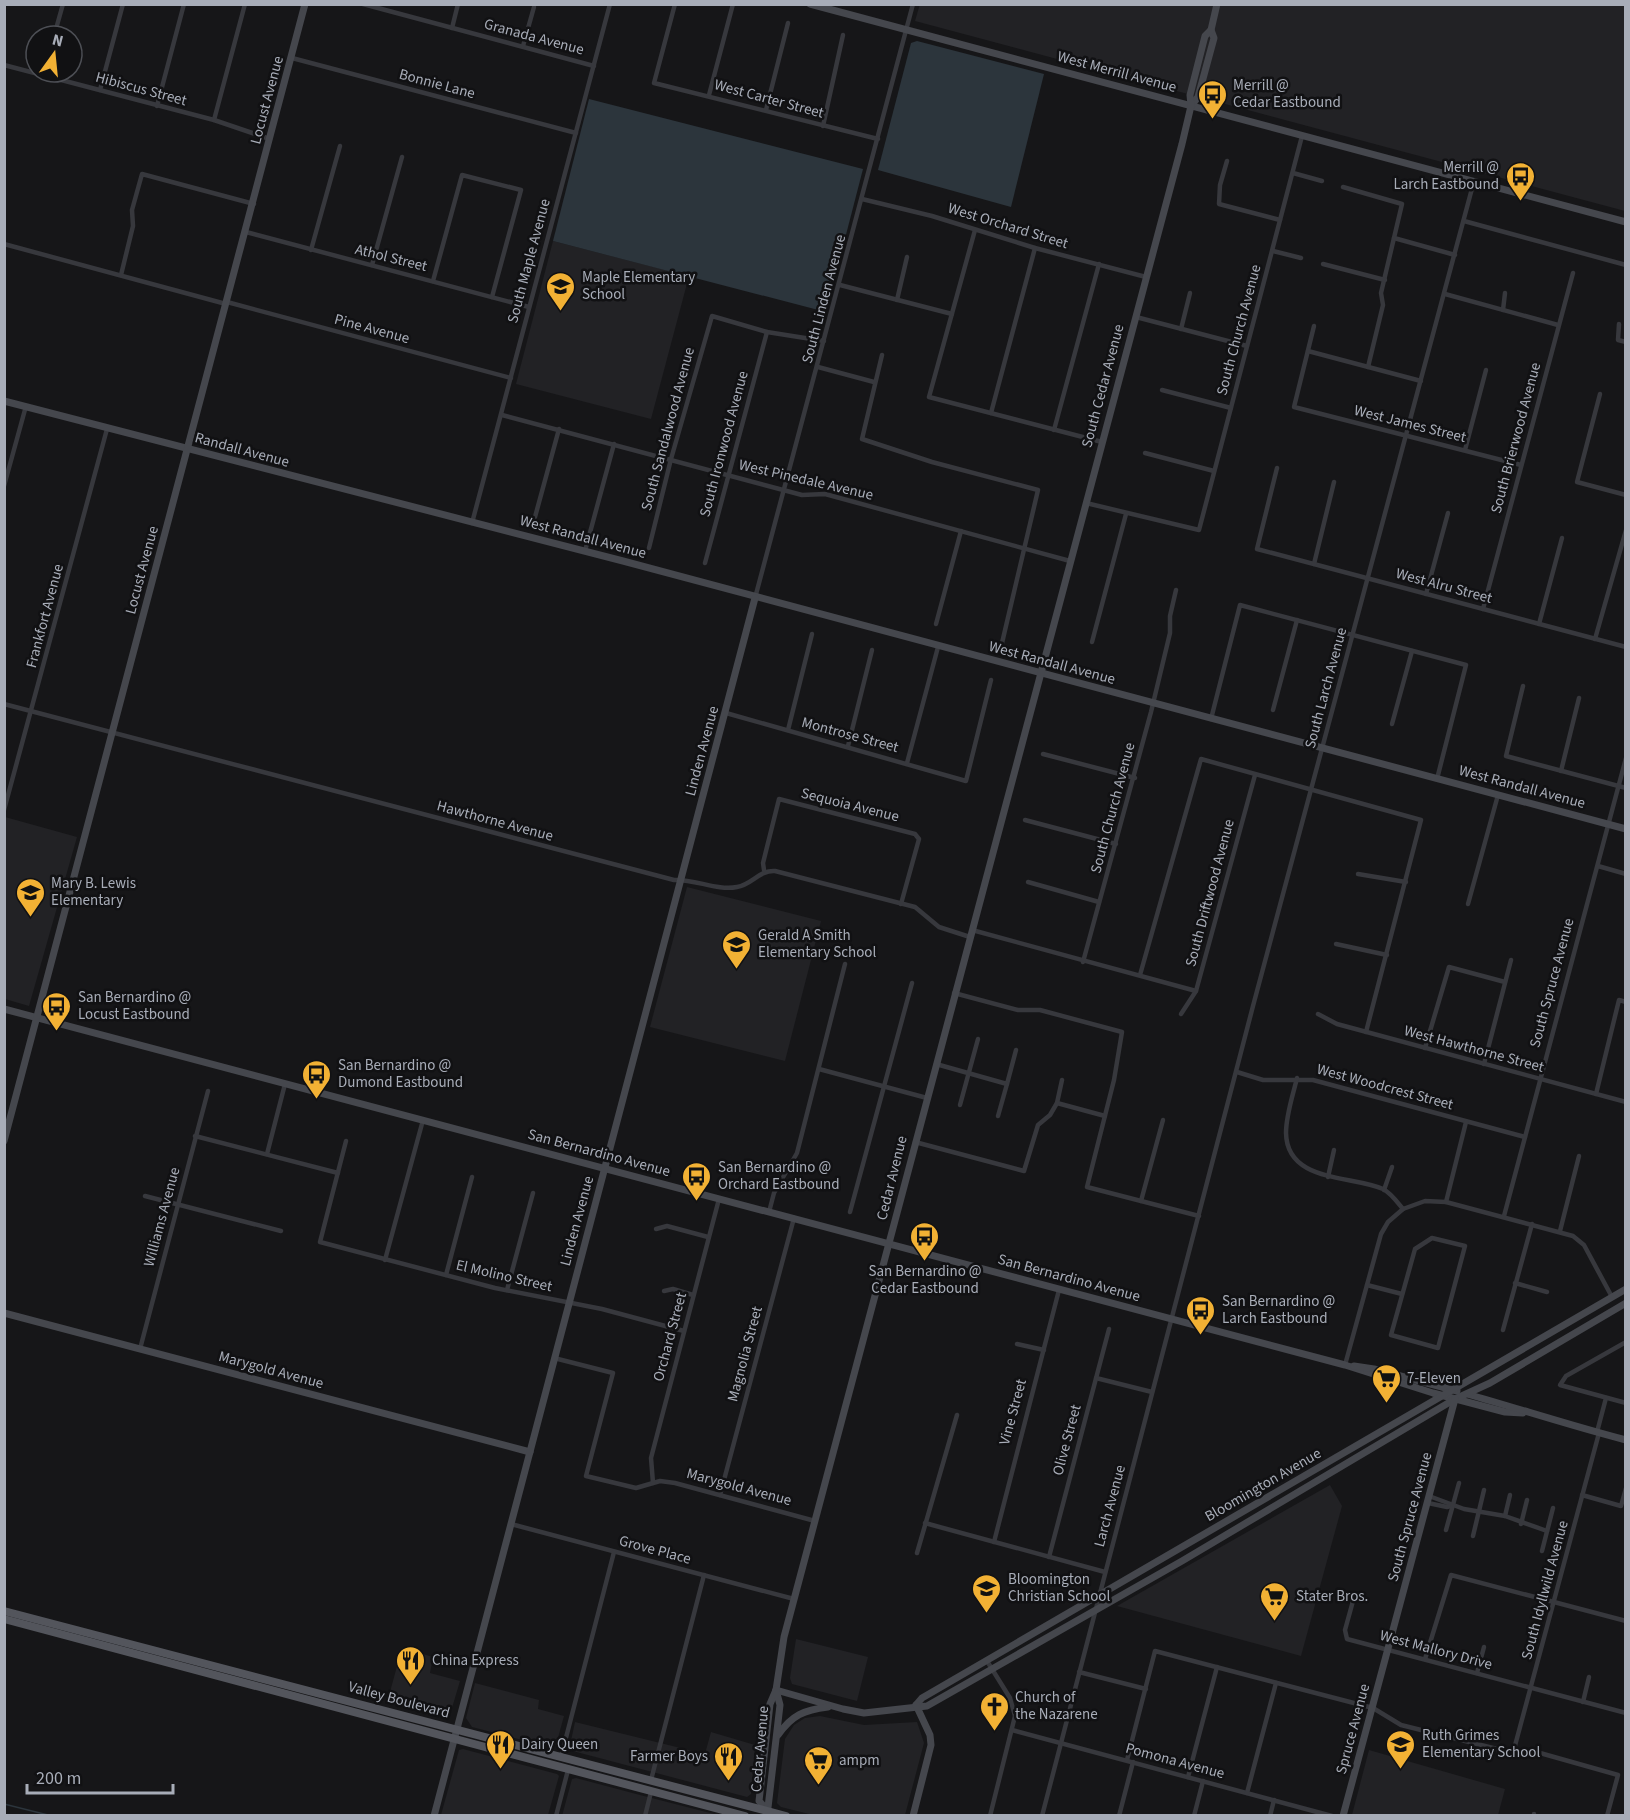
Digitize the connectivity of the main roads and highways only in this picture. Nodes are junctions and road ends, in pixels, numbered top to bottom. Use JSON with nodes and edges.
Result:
{"nodes":[{"id":1,"x":305,"y":4,"type":"edge"},
{"id":2,"x":810,"y":4,"type":"edge"},
{"id":3,"x":1217,"y":4,"type":"edge"},
{"id":4,"x":1191,"y":106,"type":"junction"},
{"id":5,"x":1626,"y":222,"type":"edge"},
{"id":6,"x":4,"y":401,"type":"edge"},
{"id":7,"x":188,"y":449,"type":"junction"},
{"id":8,"x":472,"y":523,"type":"joint"},
{"id":9,"x":755,"y":598,"type":"junction"},
{"id":10,"x":1040,"y":674,"type":"junction"},
{"id":11,"x":1626,"y":829,"type":"edge"},
{"id":12,"x":4,"y":1009,"type":"edge"},
{"id":13,"x":38,"y":1018,"type":"junction"},
{"id":14,"x":4,"y":1141,"type":"edge"},
{"id":15,"x":604,"y":1168,"type":"junction"},
{"id":16,"x":889,"y":1244,"type":"junction"},
{"id":17,"x":1626,"y":1289,"type":"edge"},
{"id":18,"x":1626,"y":1303,"type":"edge"},
{"id":19,"x":4,"y":1313,"type":"edge"},
{"id":20,"x":1346,"y":1365,"type":"junction"},
{"id":21,"x":1490,"y":1383,"type":"junction"},
{"id":22,"x":1420,"y":1390,"type":"junction"},
{"id":23,"x":1454,"y":1390,"type":"junction"},
{"id":24,"x":1467,"y":1394,"type":"junction"},
{"id":25,"x":1444,"y":1396,"type":"junction"},
{"id":26,"x":1455,"y":1399,"type":"junction"},
{"id":27,"x":1491,"y":1400,"type":"junction"},
{"id":28,"x":1422,"y":1409,"type":"junction"},
{"id":29,"x":1523,"y":1413,"type":"junction"},
{"id":30,"x":1626,"y":1440,"type":"edge"},
{"id":31,"x":530,"y":1452,"type":"junction"},
{"id":32,"x":1323,"y":1466,"type":"junction"},
{"id":33,"x":1298,"y":1491,"type":"junction"},
{"id":34,"x":1221,"y":1525,"type":"junction"},
{"id":35,"x":1227,"y":1534,"type":"junction"},
{"id":36,"x":4,"y":1611,"type":"edge"},
{"id":37,"x":4,"y":1619,"type":"edge"},
{"id":38,"x":1388,"y":1650,"type":"joint"},
{"id":39,"x":776,"y":1690,"type":"junction"},
{"id":40,"x":916,"y":1706,"type":"junction"},
{"id":41,"x":833,"y":1707,"type":"junction"},
{"id":42,"x":455,"y":1734,"type":"junction"},
{"id":43,"x":776,"y":1737,"type":"junction"},
{"id":44,"x":767,"y":1813,"type":"edge"},
{"id":45,"x":434,"y":1815,"type":"edge"},
{"id":46,"x":745,"y":1815,"type":"edge"},
{"id":47,"x":786,"y":1815,"type":"edge"},
{"id":48,"x":913,"y":1815,"type":"edge"},
{"id":49,"x":1343,"y":1815,"type":"edge"}],
"edges":[{"from":1,"to":7,"type":"main road","name":"Locust Avenue"},
{"from":2,"to":4,"type":"main road","name":"West Merrill Avenue"},
{"from":3,"to":4,"type":"main road","name":"South Cedar Avenue"},
{"from":4,"to":5,"type":"main road","name":"West Merrill Avenue"},
{"from":4,"to":10,"type":"main road","name":"South Cedar Avenue"},
{"from":6,"to":7,"type":"main road","name":"Randall Avenue"},
{"from":7,"to":8,"type":"main road","name":"Randall Avenue"},
{"from":7,"to":13,"type":"main road","name":"Locust Avenue"},
{"from":8,"to":9,"type":"main road","name":"West Randall Avenue"},
{"from":9,"to":10,"type":"main road","name":"West Randall Avenue"},
{"from":9,"to":15,"type":"main road","name":"Linden Avenue"},
{"from":10,"to":11,"type":"main road","name":"West Randall Avenue"},
{"from":10,"to":16,"type":"main road","name":"Cedar Avenue"},
{"from":12,"to":13,"type":"main road","name":"San Bernardino Avenue"},
{"from":13,"to":14,"type":"main road","name":"Locust Avenue"},
{"from":13,"to":15,"type":"main road","name":"San Bernardino Avenue"},
{"from":15,"to":16,"type":"main road","name":"San Bernardino Avenue"},
{"from":15,"to":31,"type":"main road","name":"Linden Avenue"},
{"from":16,"to":20,"type":"main road","name":"San Bernardino Avenue"},
{"from":16,"to":39,"type":"main road","name":"Cedar Avenue"},
{"from":17,"to":23,"type":"main road","name":"Bloomington Avenue"},
{"from":18,"to":21,"type":"main road","name":"Bloomington Avenue"},
{"from":19,"to":31,"type":"main road","name":"Marygold Avenue"},
{"from":20,"to":22,"type":"main road"},
{"from":20,"to":23,"type":"main road"},
{"from":21,"to":24,"type":"main road","name":"Bloomington Avenue"},
{"from":21,"to":27,"type":"main road"},
{"from":22,"to":25,"type":"main road"},
{"from":22,"to":28,"type":"main road"},
{"from":23,"to":24,"type":"main road"},
{"from":23,"to":25,"type":"main road","name":"Bloomington Avenue"},
{"from":23,"to":26,"type":"main road","name":"South Spruce Avenue"},
{"from":24,"to":26,"type":"main road","name":"Bloomington Avenue"},
{"from":24,"to":27,"type":"main road"},
{"from":25,"to":26,"type":"main road"},
{"from":25,"to":28,"type":"main road","name":"Bloomington Avenue"},
{"from":26,"to":29,"type":"main road"},
{"from":26,"to":33,"type":"main road","name":"Bloomington Avenue"},
{"from":26,"to":38,"type":"main road","name":"South Spruce Avenue"},
{"from":27,"to":29,"type":"main road"},
{"from":28,"to":32,"type":"main road","name":"Bloomington Avenue"},
{"from":29,"to":30,"type":"main road"},
{"from":31,"to":42,"type":"main road","name":"Linden Avenue"},
{"from":32,"to":33,"type":"main road"},
{"from":32,"to":34,"type":"main road","name":"Bloomington Avenue"},
{"from":33,"to":35,"type":"main road","name":"Bloomington Avenue"},
{"from":34,"to":35,"type":"main road"},
{"from":34,"to":40,"type":"main road","name":"Bloomington Avenue"},
{"from":35,"to":40,"type":"main road","name":"Bloomington Avenue"},
{"from":36,"to":42,"type":"main road","name":"Valley Boulevard"},
{"from":37,"to":42,"type":"main road","name":"Valley Boulevard"},
{"from":38,"to":49,"type":"main road","name":"Spruce Avenue"},
{"from":39,"to":41,"type":"main road","name":"Bloomington Avenue"},
{"from":39,"to":43,"type":"main road","name":"Cedar Avenue"},
{"from":39,"to":44,"type":"main road","name":"Cedar Avenue"},
{"from":40,"to":41,"type":"main road","name":"Bloomington Avenue"},
{"from":40,"to":48,"type":"main road"},
{"from":41,"to":43,"type":"main road"},
{"from":42,"to":44,"type":"main road","name":"Valley Boulevard"},
{"from":42,"to":45,"type":"main road","name":"Linden Avenue"},
{"from":42,"to":46,"type":"main road","name":"Valley Boulevard"},
{"from":43,"to":44,"type":"main road","name":"Cedar Avenue"},
{"from":44,"to":47,"type":"main road","name":"Valley Boulevard"}]}
